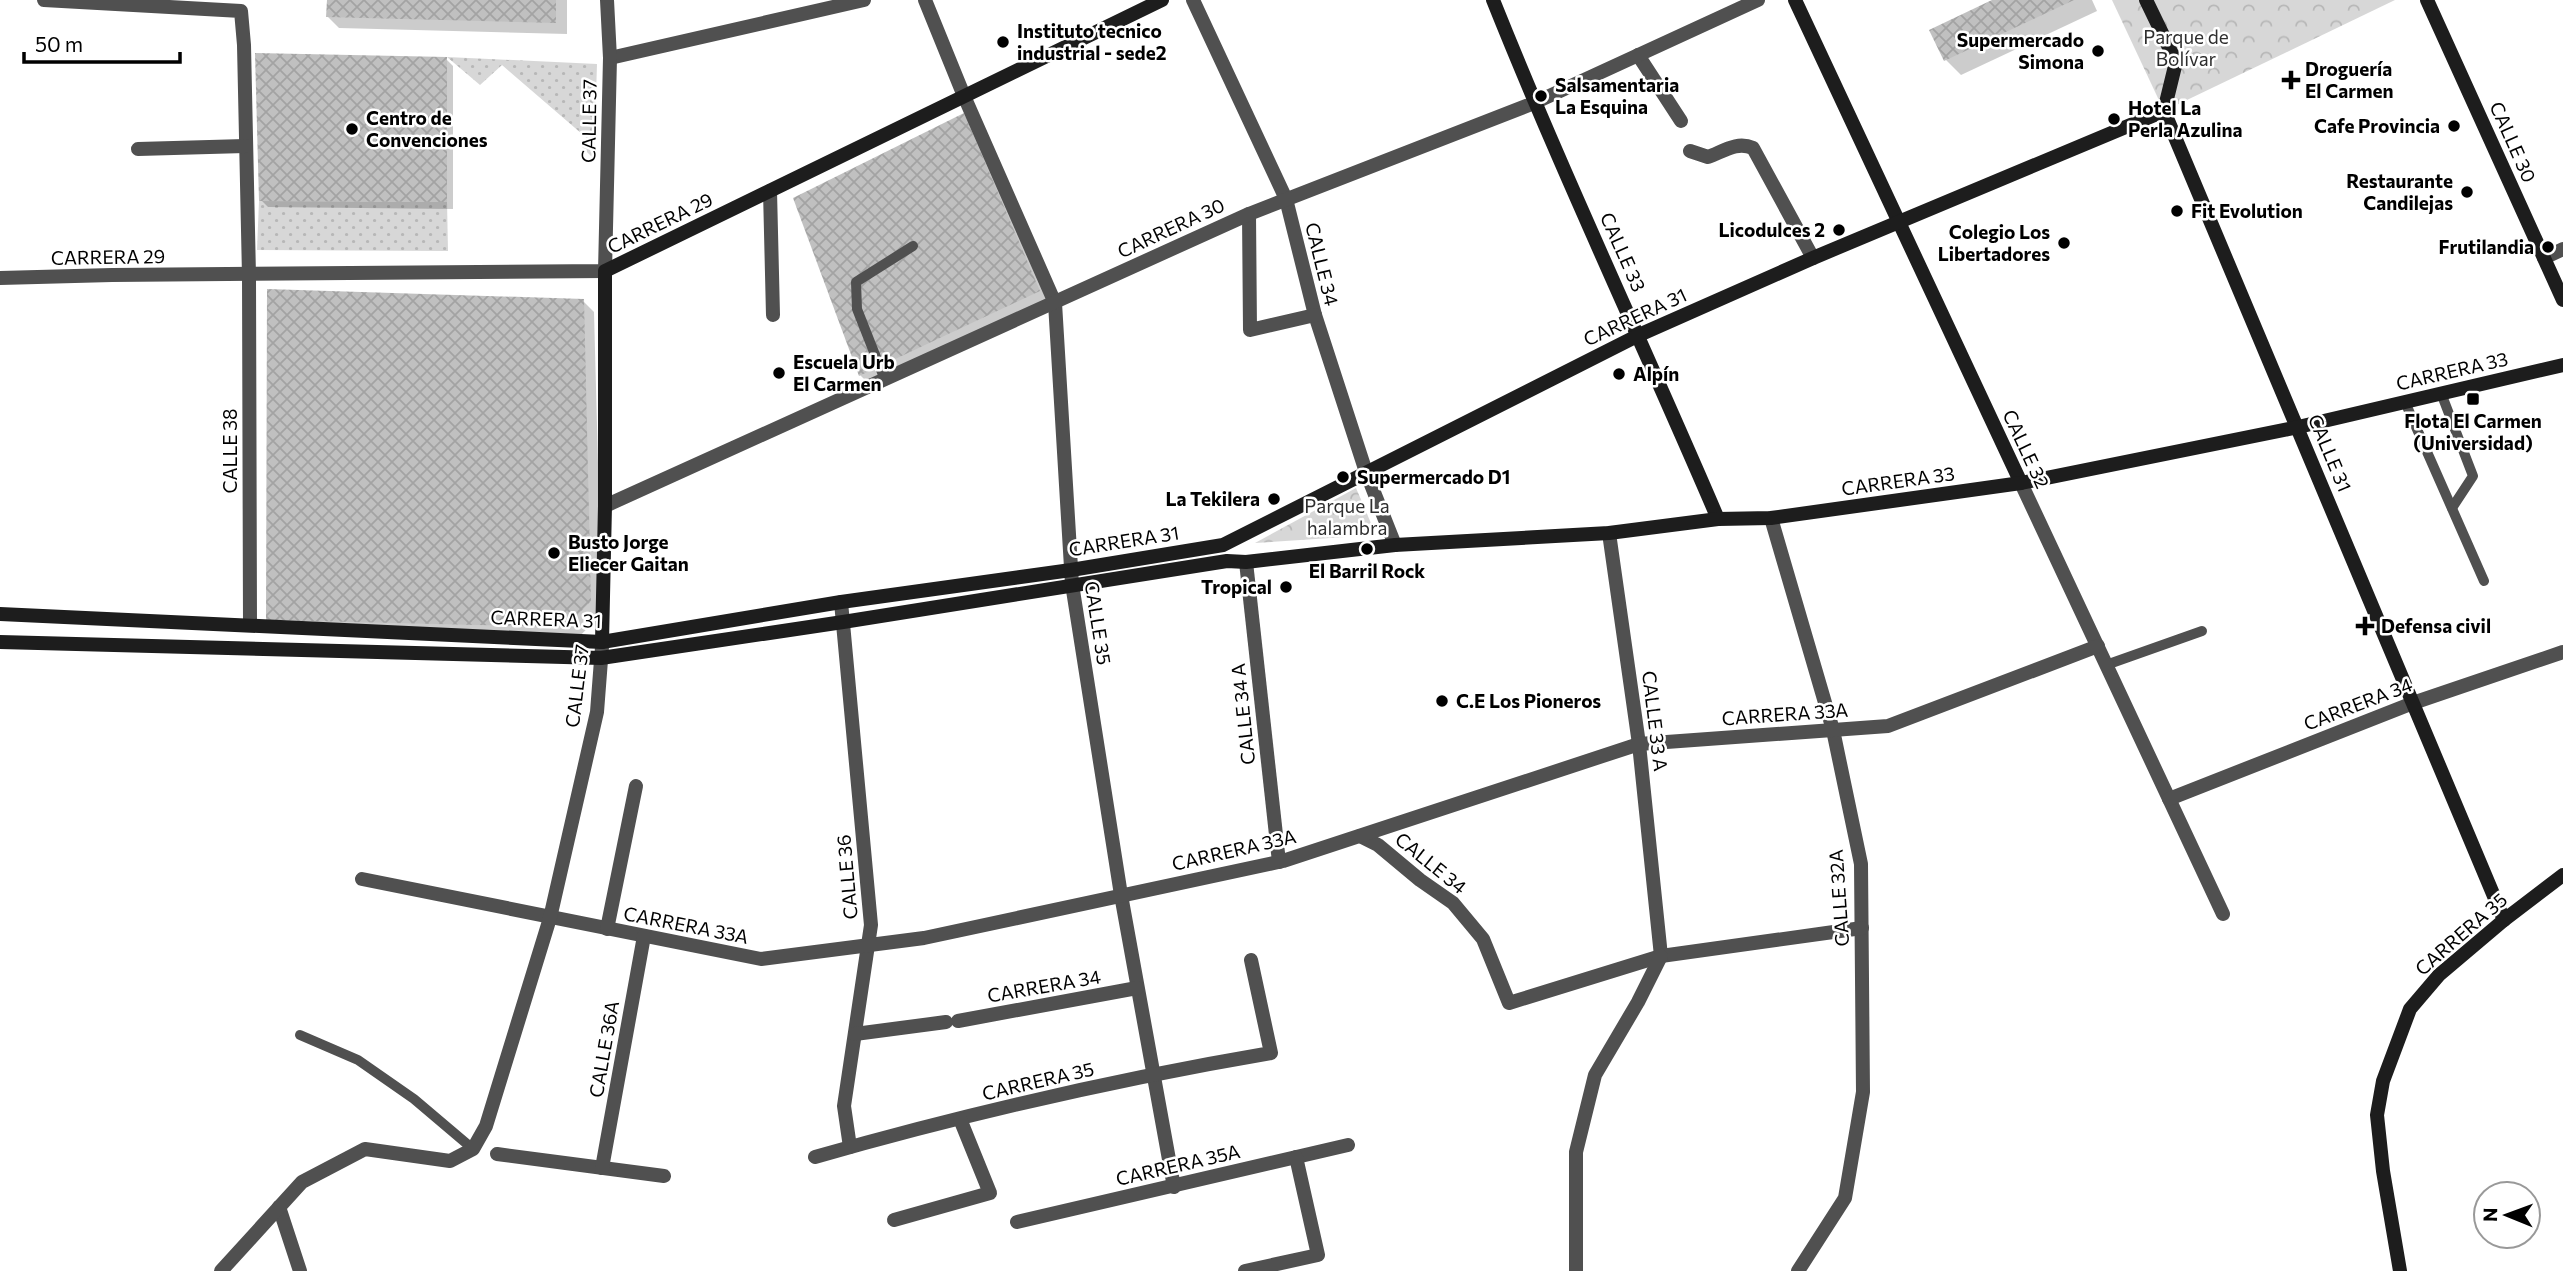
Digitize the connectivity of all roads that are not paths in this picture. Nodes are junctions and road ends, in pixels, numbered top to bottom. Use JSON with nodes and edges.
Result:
{"nodes":[{"id":1,"x":44,"y":0,"type":"edge"},
{"id":2,"x":607,"y":0,"type":"edge"},
{"id":3,"x":864,"y":0,"type":"edge"},
{"id":4,"x":925,"y":0,"type":"edge"},
{"id":5,"x":1162,"y":0,"type":"edge"},
{"id":6,"x":1193,"y":0,"type":"edge"},
{"id":7,"x":1493,"y":0,"type":"edge"},
{"id":8,"x":1758,"y":0,"type":"edge"},
{"id":9,"x":1794,"y":0,"type":"edge"},
{"id":10,"x":2146,"y":0,"type":"edge"},
{"id":11,"x":2427,"y":0,"type":"edge"},
{"id":12,"x":71,"y":1,"type":"edge"},
{"id":13,"x":1638,"y":55,"type":"junction"},
{"id":14,"x":610,"y":58,"type":"junction"},
{"id":15,"x":964,"y":96,"type":"junction"},
{"id":16,"x":1534,"y":103,"type":"junction"},
{"id":17,"x":2164,"y":111,"type":"junction"},
{"id":18,"x":1681,"y":121,"type":"dead end"},
{"id":19,"x":245,"y":146,"type":"junction"},
{"id":20,"x":138,"y":149,"type":"dead end"},
{"id":21,"x":1690,"y":151,"type":"dead end"},
{"id":22,"x":770,"y":191,"type":"junction"},
{"id":23,"x":1286,"y":198,"type":"junction"},
{"id":24,"x":1249,"y":214,"type":"junction"},
{"id":25,"x":1898,"y":222,"type":"junction"},
{"id":26,"x":913,"y":246,"type":"dead end"},
{"id":27,"x":2563,"y":249,"type":"edge"},
{"id":28,"x":1813,"y":258,"type":"junction"},
{"id":29,"x":2544,"y":258,"type":"junction"},
{"id":30,"x":605,"y":271,"type":"junction"},
{"id":31,"x":249,"y":276,"type":"junction"},
{"id":32,"x":0,"y":278,"type":"edge"},
{"id":33,"x":2563,"y":300,"type":"edge"},
{"id":34,"x":1055,"y":303,"type":"junction"},
{"id":35,"x":773,"y":315,"type":"dead end"},
{"id":36,"x":1315,"y":315,"type":"junction"},
{"id":37,"x":1639,"y":335,"type":"junction"},
{"id":38,"x":2563,"y":365,"type":"edge"},
{"id":39,"x":885,"y":380,"type":"junction"},
{"id":40,"x":2441,"y":393,"type":"junction"},
{"id":41,"x":2405,"y":402,"type":"junction"},
{"id":42,"x":2298,"y":427,"type":"junction"},
{"id":43,"x":1366,"y":472,"type":"junction"},
{"id":44,"x":2021,"y":482,"type":"junction"},
{"id":45,"x":606,"y":506,"type":"junction"},
{"id":46,"x":2452,"y":508,"type":"junction"},
{"id":47,"x":1771,"y":518,"type":"junction"},
{"id":48,"x":1718,"y":519,"type":"junction"},
{"id":49,"x":1609,"y":533,"type":"junction"},
{"id":50,"x":1395,"y":545,"type":"junction"},
{"id":51,"x":1227,"y":561,"type":"joint"},
{"id":52,"x":1246,"y":562,"type":"junction"},
{"id":53,"x":1071,"y":577,"type":"junction"},
{"id":54,"x":2484,"y":580,"type":"dead end"},
{"id":55,"x":841,"y":602,"type":"junction"},
{"id":56,"x":0,"y":614,"type":"edge"},
{"id":57,"x":844,"y":622,"type":"junction"},
{"id":58,"x":250,"y":625,"type":"junction"},
{"id":59,"x":2202,"y":631,"type":"dead end"},
{"id":60,"x":0,"y":642,"type":"edge"},
{"id":61,"x":602,"y":642,"type":"junction"},
{"id":62,"x":2098,"y":646,"type":"junction"},
{"id":63,"x":2563,"y":652,"type":"edge"},
{"id":64,"x":601,"y":657,"type":"junction"},
{"id":65,"x":2106,"y":665,"type":"junction"},
{"id":66,"x":2413,"y":703,"type":"junction"},
{"id":67,"x":1833,"y":730,"type":"junction"},
{"id":68,"x":1639,"y":744,"type":"junction"},
{"id":69,"x":636,"y":786,"type":"dead end"},
{"id":70,"x":2169,"y":799,"type":"junction"},
{"id":71,"x":1360,"y":836,"type":"junction"},
{"id":72,"x":1279,"y":862,"type":"junction"},
{"id":73,"x":2563,"y":875,"type":"edge"},
{"id":74,"x":362,"y":878,"type":"dead end"},
{"id":75,"x":1121,"y":895,"type":"junction"},
{"id":76,"x":2224,"y":915,"type":"dead end"},
{"id":77,"x":550,"y":918,"type":"junction"},
{"id":78,"x":2504,"y":920,"type":"junction"},
{"id":79,"x":1862,"y":928,"type":"junction"},
{"id":80,"x":607,"y":929,"type":"junction"},
{"id":81,"x":644,"y":936,"type":"junction"},
{"id":82,"x":868,"y":945,"type":"junction"},
{"id":83,"x":1661,"y":956,"type":"junction"},
{"id":84,"x":1251,"y":960,"type":"dead end"},
{"id":85,"x":1137,"y":988,"type":"junction"},
{"id":86,"x":855,"y":1034,"type":"junction"},
{"id":87,"x":300,"y":1035,"type":"dead end"},
{"id":88,"x":1152,"y":1073,"type":"junction"},
{"id":89,"x":960,"y":1119,"type":"junction"},
{"id":90,"x":1348,"y":1145,"type":"dead end"},
{"id":91,"x":850,"y":1147,"type":"junction"},
{"id":92,"x":473,"y":1149,"type":"junction"},
{"id":93,"x":497,"y":1154,"type":"dead end"},
{"id":94,"x":815,"y":1157,"type":"dead end"},
{"id":95,"x":1296,"y":1157,"type":"junction"},
{"id":96,"x":602,"y":1168,"type":"junction"},
{"id":97,"x":664,"y":1176,"type":"dead end"},
{"id":98,"x":1174,"y":1187,"type":"junction"},
{"id":99,"x":279,"y":1207,"type":"junction"},
{"id":100,"x":894,"y":1220,"type":"dead end"},
{"id":101,"x":1017,"y":1222,"type":"dead end"},
{"id":102,"x":221,"y":1271,"type":"edge"},
{"id":103,"x":300,"y":1271,"type":"edge"},
{"id":104,"x":1245,"y":1271,"type":"edge"},
{"id":105,"x":1576,"y":1271,"type":"edge"},
{"id":106,"x":1798,"y":1271,"type":"edge"},
{"id":107,"x":2400,"y":1271,"type":"edge"}],
"edges":[{"from":1,"to":12,"type":"street"},
{"from":2,"to":14,"type":"street","name":"CALLE 37"},
{"from":3,"to":14,"type":"street"},
{"from":4,"to":15,"type":"street","name":"CALLE 35"},
{"from":5,"to":15,"type":"main road","name":"CARRERA 29"},
{"from":6,"to":23,"type":"street","name":"CALLE 34"},
{"from":7,"to":16,"type":"main road","name":"CALLE 33"},
{"from":8,"to":13,"type":"street","name":"CARRERA 30"},
{"from":9,"to":25,"type":"main road","name":"CALLE 32"},
{"from":10,"to":17,"type":"main road"},
{"from":11,"to":29,"type":"main road","name":"CALLE 30"},
{"from":12,"to":19,"type":"street","name":"CALLE 38"},
{"from":13,"to":16,"type":"street","name":"CARRERA 30"},
{"from":13,"to":18,"type":"street"},
{"from":14,"to":30,"type":"street","name":"CALLE 37"},
{"from":15,"to":22,"type":"main road","name":"CARRERA 29"},
{"from":15,"to":34,"type":"street","name":"CALLE 35"},
{"from":16,"to":23,"type":"street","name":"CARRERA 30"},
{"from":16,"to":37,"type":"main road","name":"CALLE 33"},
{"from":17,"to":25,"type":"main road","name":"CARRERA 31"},
{"from":17,"to":42,"type":"main road","name":"CALLE 31"},
{"from":19,"to":20,"type":"street"},
{"from":19,"to":31,"type":"street","name":"CALLE 38"},
{"from":21,"to":28,"type":"street"},
{"from":22,"to":30,"type":"main road","name":"CARRERA 29"},
{"from":22,"to":35,"type":"street"},
{"from":23,"to":24,"type":"street","name":"CARRERA 30"},
{"from":23,"to":36,"type":"street","name":"CALLE 34"},
{"from":24,"to":34,"type":"street","name":"CARRERA 30"},
{"from":24,"to":36,"type":"street"},
{"from":25,"to":28,"type":"main road","name":"CARRERA 31"},
{"from":25,"to":44,"type":"main road","name":"CALLE 32"},
{"from":26,"to":39,"type":"lane"},
{"from":27,"to":29,"type":"street"},
{"from":28,"to":37,"type":"main road","name":"CARRERA 31"},
{"from":29,"to":33,"type":"main road","name":"CALLE 30"},
{"from":30,"to":31,"type":"street","name":"CARRERA 29"},
{"from":30,"to":45,"type":"main road","name":"CALLE 37"},
{"from":31,"to":32,"type":"street","name":"CARRERA 29"},
{"from":31,"to":58,"type":"street","name":"CALLE 38"},
{"from":34,"to":39,"type":"street","name":"CARRERA 30"},
{"from":34,"to":53,"type":"street","name":"CALLE 35"},
{"from":36,"to":43,"type":"street","name":"CALLE 34"},
{"from":37,"to":43,"type":"main road","name":"CARRERA 31"},
{"from":37,"to":48,"type":"main road","name":"CALLE 33"},
{"from":38,"to":40,"type":"main road","name":"CARRERA 33"},
{"from":39,"to":45,"type":"street","name":"CARRERA 30"},
{"from":40,"to":41,"type":"main road","name":"CARRERA 33"},
{"from":40,"to":46,"type":"lane"},
{"from":41,"to":42,"type":"main road","name":"CARRERA 33"},
{"from":41,"to":46,"type":"lane"},
{"from":42,"to":44,"type":"main road","name":"CARRERA 33"},
{"from":42,"to":66,"type":"main road","name":"CALLE 31"},
{"from":43,"to":50,"type":"street","name":"CALLE 34"},
{"from":43,"to":53,"type":"main road","name":"CARRERA 31"},
{"from":44,"to":47,"type":"main road","name":"CARRERA 33"},
{"from":44,"to":62,"type":"street","name":"CALLE 32"},
{"from":45,"to":61,"type":"main road","name":"CALLE 37"},
{"from":46,"to":54,"type":"lane"},
{"from":47,"to":48,"type":"main road","name":"CARRERA 33"},
{"from":47,"to":67,"type":"street","name":"CALLE 32A"},
{"from":48,"to":49,"type":"main road","name":"CARRERA 33"},
{"from":49,"to":50,"type":"main road","name":"CARRERA 33"},
{"from":49,"to":68,"type":"street","name":"CALLE 33 A"},
{"from":50,"to":52,"type":"main road","name":"CARRERA 33"},
{"from":51,"to":52,"type":"main road","name":"CARRERA 33"},
{"from":51,"to":53,"type":"main road","name":"CARRERA 31"},
{"from":52,"to":72,"type":"street","name":"CALLE 34 A"},
{"from":53,"to":55,"type":"main road","name":"CARRERA 31"},
{"from":53,"to":57,"type":"main road","name":"CARRERA 31"},
{"from":53,"to":75,"type":"street","name":"CALLE 35"},
{"from":55,"to":57,"type":"street","name":"CALLE 36"},
{"from":55,"to":61,"type":"main road","name":"CARRERA 31"},
{"from":56,"to":58,"type":"main road","name":"CARRERA 31"},
{"from":57,"to":64,"type":"main road","name":"CARRERA 31"},
{"from":57,"to":82,"type":"street","name":"CALLE 36"},
{"from":58,"to":61,"type":"main road","name":"CARRERA 31"},
{"from":59,"to":65,"type":"lane"},
{"from":60,"to":64,"type":"main road","name":"CARRERA 31"},
{"from":61,"to":64,"type":"street","name":"CALLE 37"},
{"from":62,"to":65,"type":"street","name":"CALLE 32"},
{"from":62,"to":67,"type":"street","name":"CARRERA 33A"},
{"from":63,"to":66,"type":"street","name":"CARRERA 34"},
{"from":64,"to":77,"type":"street","name":"CALLE 37"},
{"from":65,"to":70,"type":"street","name":"CALLE 32"},
{"from":66,"to":70,"type":"street","name":"CARRERA 34"},
{"from":66,"to":78,"type":"main road","name":"CALLE 31"},
{"from":67,"to":68,"type":"street","name":"CARRERA 33A"},
{"from":67,"to":79,"type":"street","name":"CALLE 32A"},
{"from":68,"to":71,"type":"street","name":"CARRERA 33A"},
{"from":68,"to":83,"type":"street","name":"CALLE 33 A"},
{"from":69,"to":80,"type":"street"},
{"from":70,"to":76,"type":"street","name":"CALLE 32"},
{"from":71,"to":72,"type":"street","name":"CARRERA 33A"},
{"from":71,"to":83,"type":"street","name":"CALLE 34"},
{"from":72,"to":75,"type":"street","name":"CARRERA 33A"},
{"from":73,"to":78,"type":"main road","name":"CARRERA 35"},
{"from":74,"to":77,"type":"street","name":"CARRERA 33A"},
{"from":75,"to":82,"type":"street","name":"CARRERA 33A"},
{"from":75,"to":85,"type":"street","name":"CALLE 35"},
{"from":77,"to":80,"type":"street","name":"CARRERA 33A"},
{"from":77,"to":92,"type":"street","name":"CALLE 37"},
{"from":78,"to":107,"type":"main road","name":"CARRERA 35"},
{"from":79,"to":83,"type":"street"},
{"from":79,"to":106,"type":"street","name":"CALLE 32A"},
{"from":80,"to":81,"type":"street","name":"CARRERA 33A"},
{"from":81,"to":82,"type":"street","name":"CARRERA 33A"},
{"from":81,"to":96,"type":"street","name":"CALLE 36A"},
{"from":82,"to":86,"type":"street","name":"CALLE 36"},
{"from":83,"to":105,"type":"street"},
{"from":84,"to":88,"type":"street","name":"CARRERA 35"},
{"from":85,"to":86,"type":"street","name":"CARRERA 34"},
{"from":85,"to":88,"type":"street","name":"CALLE 35"},
{"from":86,"to":91,"type":"street","name":"CALLE 36"},
{"from":87,"to":92,"type":"lane"},
{"from":88,"to":89,"type":"street","name":"CARRERA 35"},
{"from":88,"to":98,"type":"street","name":"CALLE 35"},
{"from":89,"to":91,"type":"street","name":"CARRERA 35"},
{"from":89,"to":100,"type":"street"},
{"from":90,"to":95,"type":"street","name":"CARRERA 35A"},
{"from":91,"to":94,"type":"street","name":"CARRERA 35"},
{"from":92,"to":99,"type":"street"},
{"from":93,"to":96,"type":"street"},
{"from":95,"to":98,"type":"street","name":"CARRERA 35A"},
{"from":95,"to":104,"type":"street"},
{"from":96,"to":97,"type":"street"},
{"from":98,"to":101,"type":"street","name":"CARRERA 35A"},
{"from":99,"to":102,"type":"street"},
{"from":99,"to":103,"type":"street"}]}
